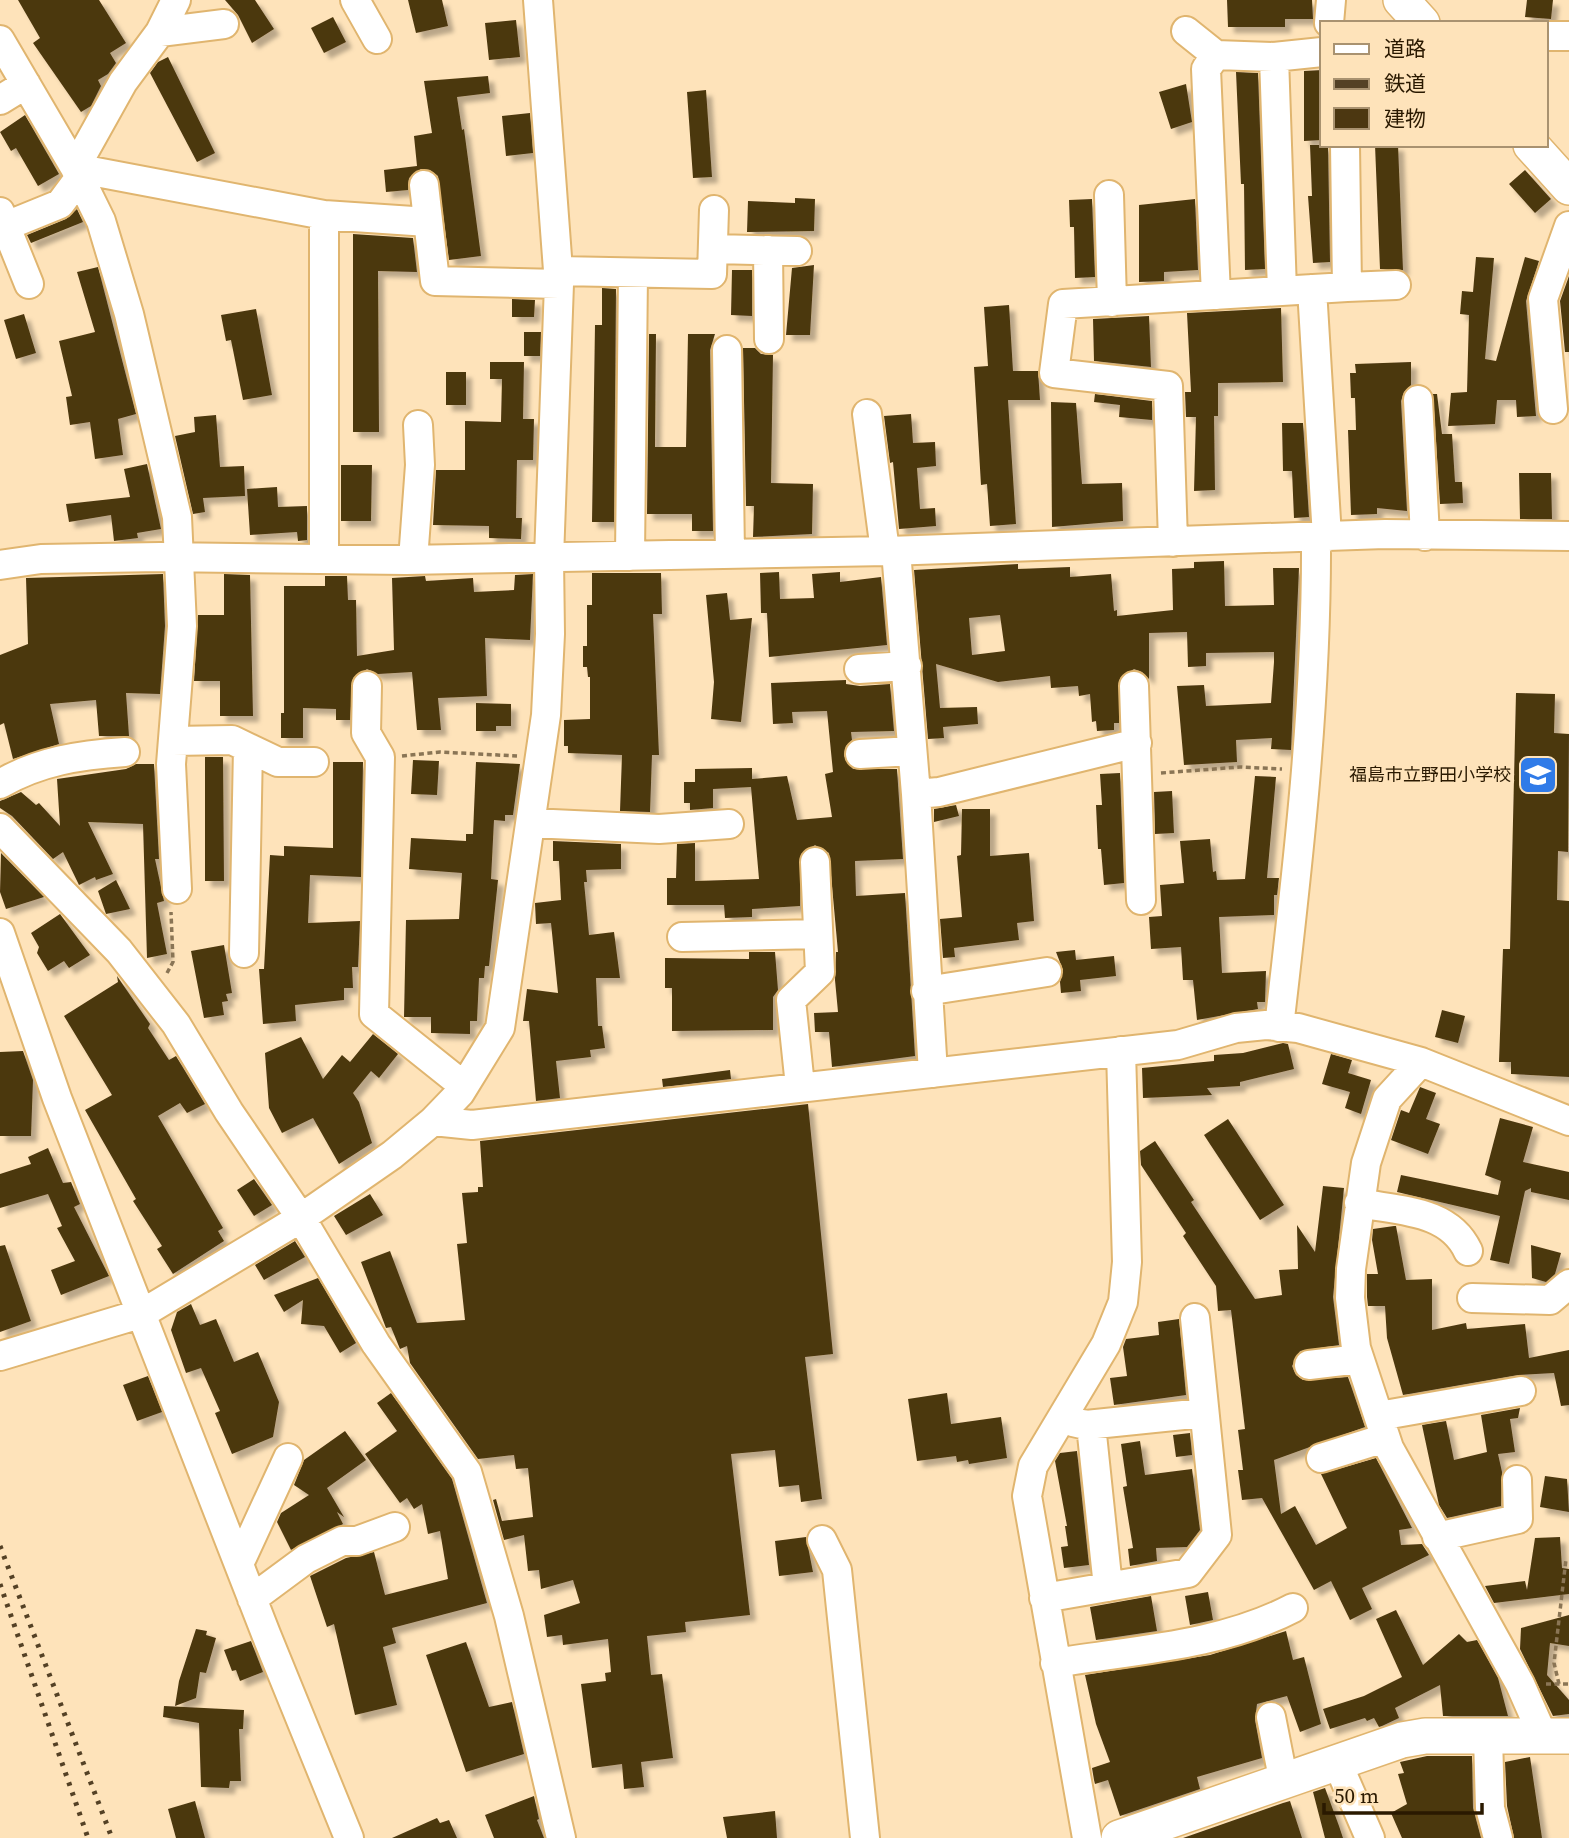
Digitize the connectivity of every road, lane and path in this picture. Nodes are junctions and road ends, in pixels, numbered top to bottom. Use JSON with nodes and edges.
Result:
{"nodes":[{"id":1,"x":176,"y":0,"type":"edge"},
{"id":2,"x":355,"y":0,"type":"edge"},
{"id":3,"x":538,"y":0,"type":"edge"},
{"id":4,"x":1331,"y":0,"type":"edge"},
{"id":5,"x":1401,"y":0,"type":"edge"},
{"id":6,"x":1329,"y":21,"type":"edge"},
{"id":7,"x":1420,"y":21,"type":"edge"},
{"id":8,"x":224,"y":24,"type":"dead end"},
{"id":9,"x":1186,"y":30,"type":"dead end"},
{"id":10,"x":160,"y":32,"type":"junction"},
{"id":11,"x":1548,"y":36,"type":"edge"},
{"id":12,"x":1569,"y":36,"type":"edge"},
{"id":13,"x":377,"y":39,"type":"dead end"},
{"id":14,"x":0,"y":40,"type":"edge"},
{"id":15,"x":1320,"y":52,"type":"edge"},
{"id":16,"x":1216,"y":55,"type":"junction"},
{"id":17,"x":1274,"y":57,"type":"junction"},
{"id":18,"x":26,"y":85,"type":"junction"},
{"id":19,"x":0,"y":100,"type":"edge"},
{"id":20,"x":1345,"y":147,"type":"edge"},
{"id":21,"x":1532,"y":147,"type":"edge"},
{"id":22,"x":78,"y":173,"type":"junction"},
{"id":23,"x":424,"y":185,"type":"dead end"},
{"id":24,"x":1109,"y":195,"type":"dead end"},
{"id":25,"x":1567,"y":204,"type":"edge"},
{"id":26,"x":713,"y":210,"type":"dead end"},
{"id":27,"x":324,"y":215,"type":"junction"},
{"id":28,"x":3,"y":219,"type":"edge"},
{"id":29,"x":428,"y":222,"type":"junction"},
{"id":30,"x":714,"y":249,"type":"junction"},
{"id":31,"x":768,"y":250,"type":"junction"},
{"id":32,"x":797,"y":251,"type":"dead end"},
{"id":33,"x":633,"y":273,"type":"junction"},
{"id":34,"x":559,"y":278,"type":"junction"},
{"id":35,"x":29,"y":284,"type":"dead end"},
{"id":36,"x":1396,"y":285,"type":"dead end"},
{"id":37,"x":1348,"y":287,"type":"junction"},
{"id":38,"x":1312,"y":289,"type":"junction"},
{"id":39,"x":1282,"y":291,"type":"junction"},
{"id":40,"x":1216,"y":295,"type":"junction"},
{"id":41,"x":1112,"y":302,"type":"junction"},
{"id":42,"x":769,"y":339,"type":"dead end"},
{"id":43,"x":727,"y":349,"type":"dead end"},
{"id":44,"x":1418,"y":400,"type":"dead end"},
{"id":45,"x":1553,"y":409,"type":"dead end"},
{"id":46,"x":867,"y":414,"type":"dead end"},
{"id":47,"x":418,"y":425,"type":"dead end"},
{"id":48,"x":1426,"y":536,"type":"junction"},
{"id":49,"x":1569,"y":536,"type":"edge"},
{"id":50,"x":1322,"y":537,"type":"junction"},
{"id":51,"x":1174,"y":542,"type":"junction"},
{"id":52,"x":890,"y":551,"type":"junction"},
{"id":53,"x":730,"y":554,"type":"junction"},
{"id":54,"x":630,"y":556,"type":"junction"},
{"id":55,"x":181,"y":557,"type":"junction"},
{"id":56,"x":549,"y":558,"type":"junction"},
{"id":57,"x":324,"y":559,"type":"junction"},
{"id":58,"x":413,"y":560,"type":"junction"},
{"id":59,"x":0,"y":565,"type":"edge"},
{"id":60,"x":907,"y":666,"type":"junction"},
{"id":61,"x":859,"y":669,"type":"dead end"},
{"id":62,"x":367,"y":686,"type":"dead end"},
{"id":63,"x":1134,"y":686,"type":"dead end"},
{"id":64,"x":173,"y":741,"type":"junction"},
{"id":65,"x":1137,"y":743,"type":"junction"},
{"id":66,"x":248,"y":748,"type":"junction"},
{"id":67,"x":912,"y":751,"type":"junction"},
{"id":68,"x":125,"y":752,"type":"dead end"},
{"id":69,"x":860,"y":754,"type":"dead end"},
{"id":70,"x":380,"y":757,"type":"junction"},
{"id":71,"x":540,"y":757,"type":"junction"},
{"id":72,"x":314,"y":762,"type":"dead end"},
{"id":73,"x":1305,"y":770,"type":"junction"},
{"id":74,"x":1138,"y":775,"type":"junction"},
{"id":75,"x":0,"y":784,"type":"edge"},
{"id":76,"x":916,"y":794,"type":"junction"},
{"id":77,"x":531,"y":823,"type":"junction"},
{"id":78,"x":729,"y":824,"type":"dead end"},
{"id":79,"x":0,"y":828,"type":"edge"},
{"id":80,"x":815,"y":862,"type":"dead end"},
{"id":81,"x":177,"y":889,"type":"joint"},
{"id":82,"x":1141,"y":900,"type":"dead end"},
{"id":83,"x":0,"y":933,"type":"edge"},
{"id":84,"x":818,"y":934,"type":"junction"},
{"id":85,"x":682,"y":937,"type":"dead end"},
{"id":86,"x":244,"y":953,"type":"dead end"},
{"id":87,"x":1047,"y":972,"type":"dead end"},
{"id":88,"x":926,"y":991,"type":"junction"},
{"id":89,"x":156,"y":997,"type":"junction"},
{"id":90,"x":1279,"y":1027,"type":"junction"},
{"id":91,"x":1121,"y":1051,"type":"junction"},
{"id":92,"x":1421,"y":1062,"type":"junction"},
{"id":93,"x":933,"y":1073,"type":"junction"},
{"id":94,"x":464,"y":1086,"type":"junction"},
{"id":95,"x":800,"y":1086,"type":"junction"},
{"id":96,"x":433,"y":1121,"type":"junction"},
{"id":97,"x":1569,"y":1121,"type":"edge"},
{"id":98,"x":1359,"y":1203,"type":"junction"},
{"id":99,"x":300,"y":1218,"type":"junction"},
{"id":100,"x":1468,"y":1251,"type":"dead end"},
{"id":101,"x":1569,"y":1284,"type":"edge"},
{"id":102,"x":1472,"y":1298,"type":"dead end"},
{"id":103,"x":143,"y":1313,"type":"junction"},
{"id":104,"x":1195,"y":1318,"type":"dead end"},
{"id":105,"x":0,"y":1356,"type":"edge"},
{"id":106,"x":1359,"y":1359,"type":"junction"},
{"id":107,"x":1309,"y":1365,"type":"dead end"},
{"id":108,"x":1521,"y":1391,"type":"dead end"},
{"id":109,"x":1203,"y":1413,"type":"junction"},
{"id":110,"x":1060,"y":1418,"type":"junction"},
{"id":111,"x":1091,"y":1424,"type":"junction"},
{"id":112,"x":1382,"y":1427,"type":"junction"},
{"id":113,"x":288,"y":1458,"type":"dead end"},
{"id":114,"x":1321,"y":1458,"type":"dead end"},
{"id":115,"x":1517,"y":1480,"type":"dead end"},
{"id":116,"x":395,"y":1527,"type":"dead end"},
{"id":117,"x":1437,"y":1537,"type":"junction"},
{"id":118,"x":822,"y":1540,"type":"dead end"},
{"id":119,"x":1566,"y":1559,"type":"dead end"},
{"id":120,"x":239,"y":1564,"type":"junction"},
{"id":121,"x":1108,"y":1587,"type":"junction"},
{"id":122,"x":1044,"y":1598,"type":"junction"},
{"id":123,"x":252,"y":1599,"type":"junction"},
{"id":124,"x":1293,"y":1608,"type":"dead end"},
{"id":125,"x":1055,"y":1663,"type":"junction"},
{"id":126,"x":1559,"y":1684,"type":"dead end"},
{"id":127,"x":1271,"y":1717,"type":"dead end"},
{"id":128,"x":1488,"y":1736,"type":"junction"},
{"id":129,"x":1556,"y":1736,"type":"edge"},
{"id":130,"x":1337,"y":1762,"type":"junction"},
{"id":131,"x":1284,"y":1783,"type":"junction"},
{"id":132,"x":342,"y":1836,"type":"edge"},
{"id":133,"x":561,"y":1838,"type":"edge"},
{"id":134,"x":864,"y":1838,"type":"edge"},
{"id":135,"x":1087,"y":1838,"type":"edge"},
{"id":136,"x":1119,"y":1838,"type":"edge"},
{"id":137,"x":1370,"y":1838,"type":"edge"},
{"id":138,"x":1498,"y":1838,"type":"edge"}],
"edges":[{"from":1,"to":10,"type":"street"},
{"from":2,"to":13,"type":"street"},
{"from":3,"to":34,"type":"street"},
{"from":4,"to":6,"type":"street"},
{"from":5,"to":7,"type":"main road"},
{"from":8,"to":10,"type":"street"},
{"from":9,"to":16,"type":"street"},
{"from":10,"to":22,"type":"street"},
{"from":11,"to":12,"type":"street"},
{"from":14,"to":18,"type":"street"},
{"from":15,"to":17,"type":"street"},
{"from":16,"to":17,"type":"street"},
{"from":16,"to":40,"type":"street"},
{"from":17,"to":39,"type":"street"},
{"from":18,"to":19,"type":"street"},
{"from":18,"to":22,"type":"street"},
{"from":20,"to":37,"type":"street"},
{"from":21,"to":25,"type":"main road"},
{"from":22,"to":27,"type":"street"},
{"from":22,"to":28,"type":"street"},
{"from":22,"to":55,"type":"street"},
{"from":23,"to":29,"type":"street"},
{"from":24,"to":41,"type":"street"},
{"from":25,"to":45,"type":"street"},
{"from":26,"to":30,"type":"street"},
{"from":27,"to":29,"type":"street"},
{"from":27,"to":57,"type":"street"},
{"from":28,"to":35,"type":"street"},
{"from":29,"to":34,"type":"street"},
{"from":30,"to":31,"type":"street"},
{"from":30,"to":33,"type":"street"},
{"from":31,"to":32,"type":"street"},
{"from":31,"to":42,"type":"street"},
{"from":33,"to":34,"type":"street"},
{"from":33,"to":54,"type":"street"},
{"from":34,"to":56,"type":"street"},
{"from":36,"to":37,"type":"street"},
{"from":37,"to":38,"type":"street"},
{"from":38,"to":39,"type":"street"},
{"from":38,"to":50,"type":"street"},
{"from":39,"to":40,"type":"street"},
{"from":40,"to":41,"type":"street"},
{"from":41,"to":51,"type":"street"},
{"from":43,"to":53,"type":"street"},
{"from":44,"to":48,"type":"street"},
{"from":46,"to":52,"type":"street"},
{"from":47,"to":58,"type":"street"},
{"from":48,"to":49,"type":"street"},
{"from":48,"to":50,"type":"street"},
{"from":50,"to":51,"type":"street"},
{"from":50,"to":73,"type":"street"},
{"from":51,"to":52,"type":"street"},
{"from":52,"to":53,"type":"street"},
{"from":52,"to":60,"type":"street"},
{"from":53,"to":54,"type":"street"},
{"from":54,"to":56,"type":"street"},
{"from":55,"to":57,"type":"street"},
{"from":55,"to":59,"type":"street"},
{"from":55,"to":64,"type":"street"},
{"from":56,"to":58,"type":"street"},
{"from":56,"to":71,"type":"street"},
{"from":57,"to":58,"type":"street"},
{"from":60,"to":61,"type":"street"},
{"from":60,"to":67,"type":"street"},
{"from":62,"to":70,"type":"street"},
{"from":63,"to":65,"type":"street"},
{"from":64,"to":66,"type":"street"},
{"from":64,"to":81,"type":"street"},
{"from":65,"to":74,"type":"street"},
{"from":65,"to":76,"type":"street"},
{"from":66,"to":72,"type":"street"},
{"from":66,"to":86,"type":"street"},
{"from":67,"to":69,"type":"street"},
{"from":67,"to":76,"type":"street"},
{"from":68,"to":75,"type":"street"},
{"from":70,"to":71,"type":"path"},
{"from":70,"to":94,"type":"street"},
{"from":71,"to":77,"type":"street"},
{"from":73,"to":74,"type":"path"},
{"from":73,"to":90,"type":"street"},
{"from":74,"to":82,"type":"street"},
{"from":76,"to":88,"type":"street"},
{"from":77,"to":78,"type":"street"},
{"from":77,"to":94,"type":"street"},
{"from":79,"to":89,"type":"street"},
{"from":80,"to":84,"type":"street"},
{"from":81,"to":89,"type":"path"},
{"from":83,"to":103,"type":"street"},
{"from":84,"to":85,"type":"street"},
{"from":84,"to":95,"type":"street"},
{"from":87,"to":88,"type":"street"},
{"from":88,"to":93,"type":"street"},
{"from":89,"to":99,"type":"street"},
{"from":90,"to":91,"type":"street"},
{"from":90,"to":92,"type":"street"},
{"from":91,"to":93,"type":"street"},
{"from":91,"to":110,"type":"street"},
{"from":92,"to":97,"type":"street"},
{"from":92,"to":98,"type":"street"},
{"from":93,"to":95,"type":"street"},
{"from":94,"to":96,"type":"street"},
{"from":95,"to":96,"type":"street"},
{"from":96,"to":99,"type":"street"},
{"from":98,"to":100,"type":"street"},
{"from":98,"to":106,"type":"street"},
{"from":99,"to":103,"type":"street"},
{"from":99,"to":133,"type":"street"},
{"from":101,"to":102,"type":"street"},
{"from":103,"to":105,"type":"street"},
{"from":103,"to":120,"type":"street"},
{"from":104,"to":109,"type":"street"},
{"from":106,"to":107,"type":"street"},
{"from":106,"to":112,"type":"street"},
{"from":108,"to":112,"type":"street"},
{"from":109,"to":111,"type":"street"},
{"from":109,"to":121,"type":"street"},
{"from":110,"to":111,"type":"street"},
{"from":110,"to":122,"type":"street"},
{"from":111,"to":121,"type":"street"},
{"from":112,"to":114,"type":"street"},
{"from":112,"to":117,"type":"street"},
{"from":113,"to":120,"type":"street"},
{"from":115,"to":117,"type":"street"},
{"from":116,"to":123,"type":"street"},
{"from":117,"to":129,"type":"street"},
{"from":118,"to":134,"type":"street"},
{"from":119,"to":126,"type":"path"},
{"from":120,"to":123,"type":"street"},
{"from":121,"to":122,"type":"street"},
{"from":122,"to":125,"type":"street"},
{"from":123,"to":132,"type":"street"},
{"from":124,"to":125,"type":"street"},
{"from":125,"to":135,"type":"street"},
{"from":127,"to":131,"type":"street"},
{"from":128,"to":129,"type":"main road"},
{"from":128,"to":130,"type":"main road"},
{"from":128,"to":138,"type":"street"},
{"from":130,"to":131,"type":"main road"},
{"from":130,"to":137,"type":"street"},
{"from":131,"to":136,"type":"main road"}]}
